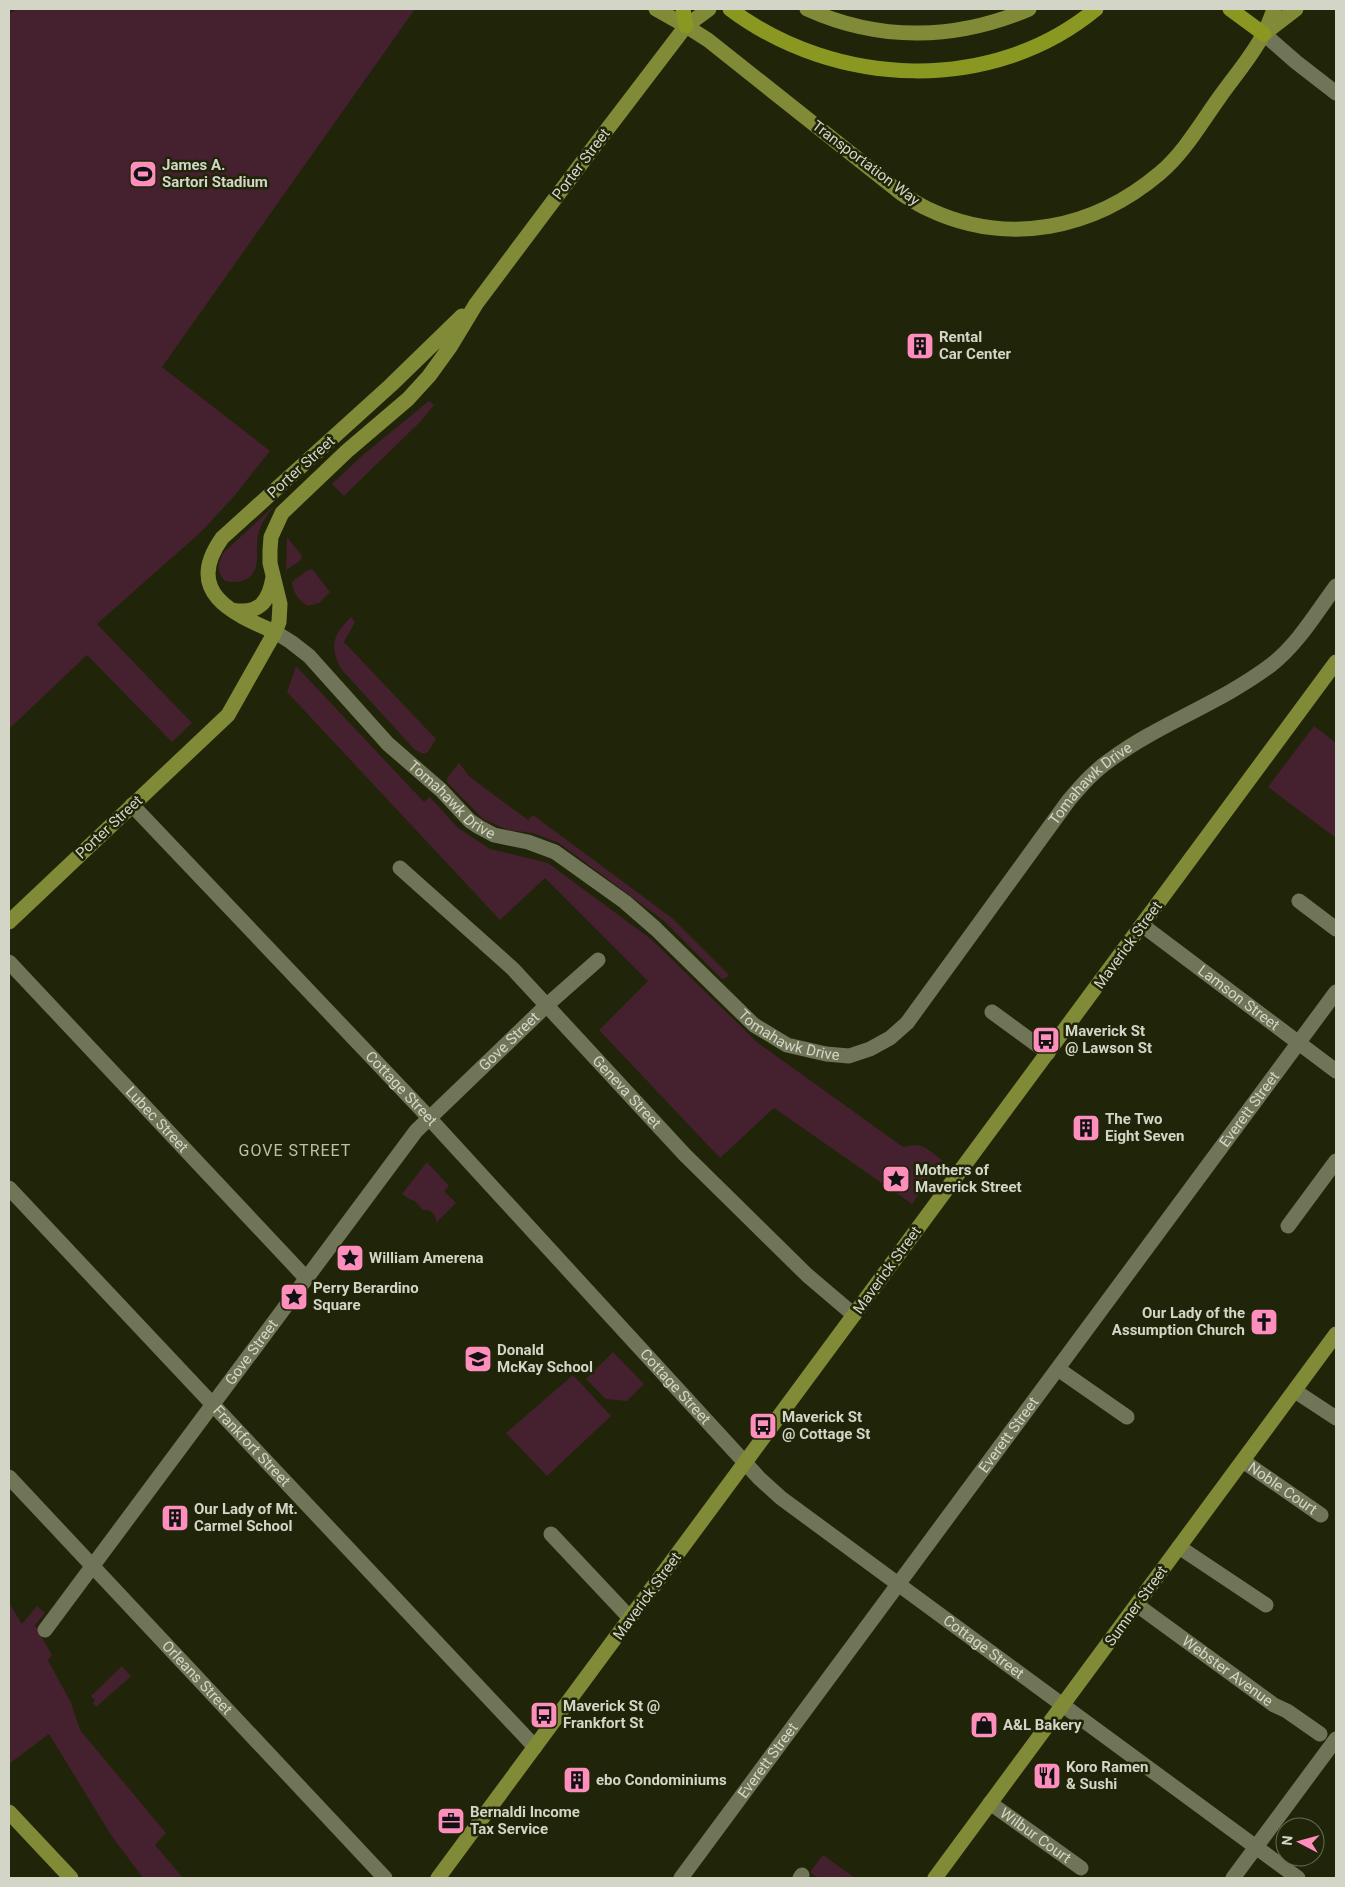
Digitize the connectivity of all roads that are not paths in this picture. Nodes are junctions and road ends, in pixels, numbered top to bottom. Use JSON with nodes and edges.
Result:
{"nodes":[{"id":1,"x":656,"y":9,"type":"edge"},
{"id":2,"x":683,"y":9,"type":"edge"},
{"id":3,"x":709,"y":9,"type":"edge"},
{"id":4,"x":730,"y":9,"type":"edge"},
{"id":5,"x":807,"y":9,"type":"edge"},
{"id":6,"x":1029,"y":9,"type":"edge"},
{"id":7,"x":1096,"y":9,"type":"edge"},
{"id":8,"x":1230,"y":9,"type":"edge"},
{"id":9,"x":1274,"y":9,"type":"edge"},
{"id":10,"x":1296,"y":9,"type":"edge"},
{"id":11,"x":686,"y":26,"type":"junction"},
{"id":12,"x":1264,"y":34,"type":"junction"},
{"id":13,"x":1336,"y":93,"type":"edge"},
{"id":14,"x":476,"y":304,"type":"junction"},
{"id":15,"x":273,"y":577,"type":"junction"},
{"id":16,"x":1336,"y":586,"type":"edge"},
{"id":17,"x":228,"y":609,"type":"junction"},
{"id":18,"x":275,"y":632,"type":"junction"},
{"id":19,"x":1336,"y":662,"type":"edge"},
{"id":20,"x":132,"y":805,"type":"junction"},
{"id":21,"x":400,"y":868,"type":"dead end"},
{"id":22,"x":1299,"y":901,"type":"dead end"},
{"id":23,"x":9,"y":922,"type":"edge"},
{"id":24,"x":1142,"y":925,"type":"junction"},
{"id":25,"x":1336,"y":929,"type":"edge"},
{"id":26,"x":598,"y":960,"type":"dead end"},
{"id":27,"x":9,"y":962,"type":"edge"},
{"id":28,"x":1336,"y":992,"type":"edge"},
{"id":29,"x":547,"y":1005,"type":"junction"},
{"id":30,"x":992,"y":1012,"type":"dead end"},
{"id":31,"x":1299,"y":1043,"type":"junction"},
{"id":32,"x":1048,"y":1053,"type":"junction"},
{"id":33,"x":1336,"y":1071,"type":"edge"},
{"id":34,"x":428,"y":1118,"type":"junction"},
{"id":35,"x":1336,"y":1161,"type":"edge"},
{"id":36,"x":9,"y":1188,"type":"edge"},
{"id":37,"x":1288,"y":1226,"type":"dead end"},
{"id":38,"x":306,"y":1278,"type":"junction"},
{"id":39,"x":854,"y":1315,"type":"junction"},
{"id":40,"x":1336,"y":1334,"type":"edge"},
{"id":41,"x":1058,"y":1370,"type":"junction"},
{"id":42,"x":1295,"y":1391,"type":"junction"},
{"id":43,"x":212,"y":1404,"type":"junction"},
{"id":44,"x":1127,"y":1417,"type":"dead end"},
{"id":45,"x":1336,"y":1418,"type":"edge"},
{"id":46,"x":1243,"y":1461,"type":"junction"},
{"id":47,"x":745,"y":1463,"type":"junction"},
{"id":48,"x":9,"y":1477,"type":"edge"},
{"id":49,"x":1322,"y":1515,"type":"dead end"},
{"id":50,"x":551,"y":1534,"type":"dead end"},
{"id":51,"x":1179,"y":1547,"type":"junction"},
{"id":52,"x":92,"y":1566,"type":"junction"},
{"id":53,"x":899,"y":1584,"type":"junction"},
{"id":54,"x":1137,"y":1604,"type":"junction"},
{"id":55,"x":1266,"y":1605,"type":"dead end"},
{"id":56,"x":630,"y":1618,"type":"junction"},
{"id":57,"x":45,"y":1630,"type":"dead end"},
{"id":58,"x":1063,"y":1705,"type":"junction"},
{"id":59,"x":1320,"y":1734,"type":"dead end"},
{"id":60,"x":1336,"y":1739,"type":"edge"},
{"id":61,"x":535,"y":1747,"type":"junction"},
{"id":62,"x":990,"y":1803,"type":"junction"},
{"id":63,"x":9,"y":1812,"type":"edge"},
{"id":64,"x":1256,"y":1847,"type":"junction"},
{"id":65,"x":1081,"y":1868,"type":"dead end"},
{"id":66,"x":71,"y":1878,"type":"edge"},
{"id":67,"x":385,"y":1878,"type":"edge"},
{"id":68,"x":438,"y":1878,"type":"edge"},
{"id":69,"x":681,"y":1878,"type":"edge"},
{"id":70,"x":935,"y":1878,"type":"edge"},
{"id":71,"x":1233,"y":1878,"type":"edge"},
{"id":72,"x":1298,"y":1878,"type":"edge"}],
"edges":[{"from":1,"to":11,"type":"main road","name":"Transportation Way"},
{"from":2,"to":11,"type":"highway"},
{"from":3,"to":11,"type":"main road","name":"Porter Street"},
{"from":4,"to":7,"type":"highway"},
{"from":5,"to":6,"type":"main road"},
{"from":8,"to":12,"type":"highway"},
{"from":9,"to":12,"type":"main road","name":"Transportation Way"},
{"from":10,"to":12,"type":"main road","name":"Transportation Way"},
{"from":11,"to":12,"type":"main road","name":"Transportation Way"},
{"from":11,"to":14,"type":"main road","name":"Porter Street"},
{"from":12,"to":13,"type":"street"},
{"from":14,"to":15,"type":"main road","name":"Porter Street"},
{"from":14,"to":17,"type":"main road","name":"Porter Street"},
{"from":15,"to":17,"type":"main road"},
{"from":15,"to":18,"type":"main road","name":"Porter Street"},
{"from":16,"to":18,"type":"street","name":"Tomahawk Drive"},
{"from":17,"to":18,"type":"main road","name":"Porter Street"},
{"from":18,"to":20,"type":"main road","name":"Porter Street"},
{"from":19,"to":24,"type":"main road","name":"Maverick Street"},
{"from":20,"to":23,"type":"main road","name":"Porter Street"},
{"from":20,"to":34,"type":"street","name":"Cottage Street"},
{"from":21,"to":29,"type":"street","name":"Geneva Street"},
{"from":22,"to":25,"type":"street"},
{"from":24,"to":31,"type":"street","name":"Lamson Street"},
{"from":24,"to":32,"type":"main road","name":"Maverick Street"},
{"from":26,"to":29,"type":"street","name":"Gove Street"},
{"from":27,"to":38,"type":"street","name":"Lubec Street"},
{"from":28,"to":31,"type":"street","name":"Everett Street"},
{"from":29,"to":34,"type":"street","name":"Gove Street"},
{"from":29,"to":39,"type":"street","name":"Geneva Street"},
{"from":30,"to":32,"type":"street"},
{"from":31,"to":33,"type":"street","name":"Lamson Street"},
{"from":31,"to":41,"type":"street","name":"Everett Street"},
{"from":32,"to":39,"type":"main road","name":"Maverick Street"},
{"from":34,"to":38,"type":"street","name":"Gove Street"},
{"from":34,"to":47,"type":"street","name":"Cottage Street"},
{"from":35,"to":37,"type":"street"},
{"from":36,"to":43,"type":"street","name":"Frankfort Street"},
{"from":38,"to":43,"type":"street","name":"Gove Street"},
{"from":39,"to":47,"type":"main road","name":"Maverick Street"},
{"from":40,"to":42,"type":"main road","name":"Sumner Street"},
{"from":41,"to":44,"type":"street"},
{"from":41,"to":53,"type":"street","name":"Everett Street"},
{"from":42,"to":45,"type":"street"},
{"from":42,"to":46,"type":"main road","name":"Sumner Street"},
{"from":43,"to":52,"type":"street","name":"Gove Street"},
{"from":43,"to":61,"type":"street","name":"Frankfort Street"},
{"from":46,"to":49,"type":"street","name":"Noble Court"},
{"from":46,"to":51,"type":"main road","name":"Sumner Street"},
{"from":47,"to":53,"type":"street","name":"Cottage Street"},
{"from":47,"to":56,"type":"main road","name":"Maverick Street"},
{"from":48,"to":52,"type":"street","name":"Orleans Street"},
{"from":50,"to":56,"type":"street"},
{"from":51,"to":54,"type":"main road","name":"Sumner Street"},
{"from":51,"to":55,"type":"street"},
{"from":52,"to":57,"type":"street","name":"Gove Street"},
{"from":52,"to":67,"type":"street","name":"Orleans Street"},
{"from":53,"to":58,"type":"street","name":"Cottage Street"},
{"from":53,"to":69,"type":"street","name":"Everett Street"},
{"from":54,"to":58,"type":"main road","name":"Sumner Street"},
{"from":54,"to":59,"type":"street","name":"Webster Avenue"},
{"from":56,"to":61,"type":"main road","name":"Maverick Street"},
{"from":58,"to":62,"type":"main road","name":"Sumner Street"},
{"from":58,"to":64,"type":"street","name":"Cottage Street"},
{"from":60,"to":64,"type":"street"},
{"from":61,"to":68,"type":"main road","name":"Maverick Street"},
{"from":62,"to":65,"type":"street","name":"Wilbur Court"},
{"from":62,"to":70,"type":"main road","name":"Sumner Street"},
{"from":63,"to":66,"type":"main road"},
{"from":64,"to":71,"type":"street"},
{"from":64,"to":72,"type":"street","name":"Cottage Street"}]}
